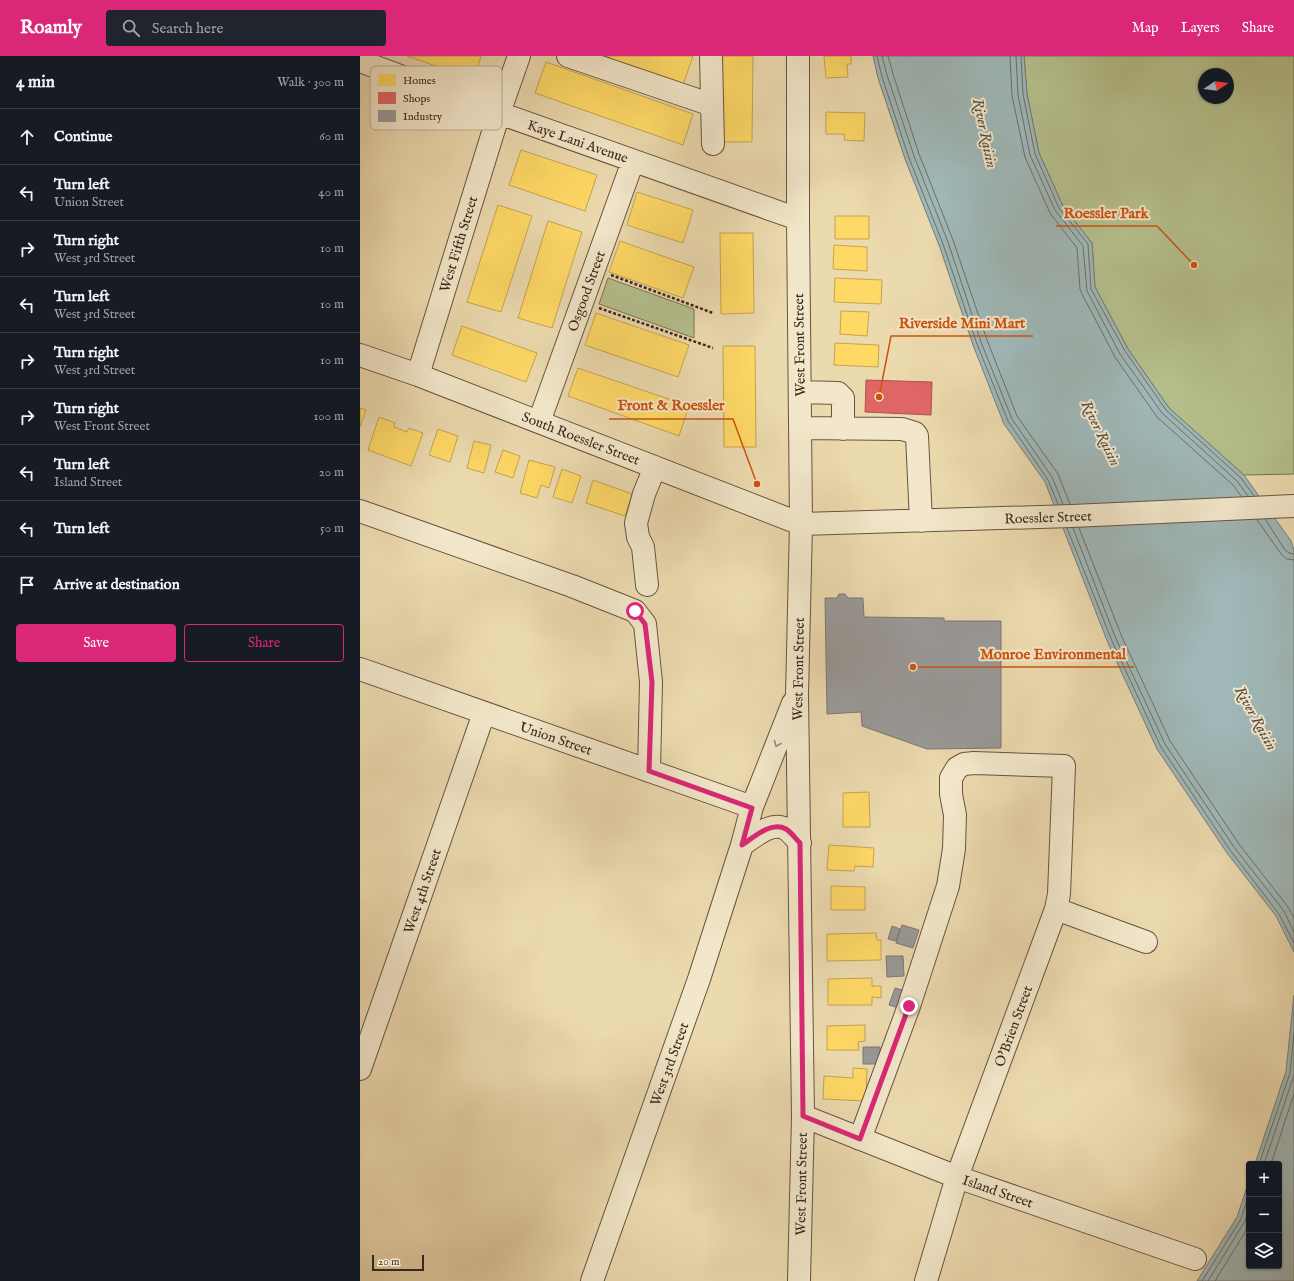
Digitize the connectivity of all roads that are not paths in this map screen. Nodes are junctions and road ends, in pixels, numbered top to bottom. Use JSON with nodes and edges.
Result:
{"nodes":[{"id":1,"x":519,"y":56,"type":"edge"},
{"id":2,"x":568,"y":56,"type":"edge"},
{"id":3,"x":712,"y":56,"type":"edge"},
{"id":4,"x":798,"y":56,"type":"edge"},
{"id":5,"x":360,"y":61,"type":"edge"},
{"id":6,"x":373,"y":66,"type":"edge"},
{"id":7,"x":502,"y":104,"type":"edge"},
{"id":8,"x":712,"y":105,"type":"junction"},
{"id":9,"x":502,"y":114,"type":"edge"},
{"id":10,"x":494,"y":130,"type":"edge"},
{"id":11,"x":713,"y":144,"type":"dead end"},
{"id":12,"x":633,"y":160,"type":"junction"},
{"id":13,"x":798,"y":219,"type":"junction"},
{"id":14,"x":360,"y":355,"type":"edge"},
{"id":15,"x":418,"y":375,"type":"junction"},
{"id":16,"x":800,"y":392,"type":"junction"},
{"id":17,"x":539,"y":422,"type":"junction"},
{"id":18,"x":800,"y":428,"type":"junction"},
{"id":19,"x":843,"y":428,"type":"junction"},
{"id":20,"x":655,"y":467,"type":"junction"},
{"id":21,"x":1294,"y":506,"type":"edge"},
{"id":22,"x":360,"y":511,"type":"edge"},
{"id":23,"x":921,"y":521,"type":"junction"},
{"id":24,"x":801,"y":524,"type":"junction"},
{"id":25,"x":647,"y":585,"type":"dead end"},
{"id":26,"x":360,"y":669,"type":"edge"},
{"id":27,"x":797,"y":694,"type":"junction"},
{"id":28,"x":484,"y":713,"type":"junction"},
{"id":29,"x":649,"y":771,"type":"junction"},
{"id":30,"x":752,"y":808,"type":"junction"},
{"id":31,"x":800,"y":843,"type":"junction"},
{"id":32,"x":742,"y":845,"type":"junction"},
{"id":33,"x":1056,"y":909,"type":"junction"},
{"id":34,"x":1146,"y":942,"type":"dead end"},
{"id":35,"x":360,"y":1070,"type":"edge"},
{"id":36,"x":803,"y":1116,"type":"junction"},
{"id":37,"x":860,"y":1139,"type":"junction"},
{"id":38,"x":958,"y":1177,"type":"junction"},
{"id":39,"x":1195,"y":1258,"type":"dead end"},
{"id":40,"x":592,"y":1281,"type":"edge"},
{"id":41,"x":799,"y":1281,"type":"edge"},
{"id":42,"x":926,"y":1281,"type":"edge"}],
"edges":[{"from":1,"to":7,"type":"street","name":"West Fifth Street"},
{"from":2,"to":8,"type":"street"},
{"from":3,"to":8,"type":"street"},
{"from":4,"to":13,"type":"street","name":"West Front Street"},
{"from":5,"to":6,"type":"street","name":"Kaye Lani Avenue"},
{"from":8,"to":11,"type":"street"},
{"from":9,"to":12,"type":"street","name":"Kaye Lani Avenue"},
{"from":10,"to":15,"type":"street","name":"West Fifth Street"},
{"from":12,"to":13,"type":"street","name":"Kaye Lani Avenue"},
{"from":12,"to":17,"type":"street","name":"Osgood Street"},
{"from":13,"to":16,"type":"street","name":"West Front Street"},
{"from":14,"to":15,"type":"street","name":"South Roessler Street"},
{"from":15,"to":17,"type":"street","name":"South Roessler Street"},
{"from":16,"to":18,"type":"street","name":"West Front Street"},
{"from":16,"to":19,"type":"street"},
{"from":17,"to":20,"type":"street","name":"South Roessler Street"},
{"from":18,"to":19,"type":"street"},
{"from":18,"to":24,"type":"street","name":"West Front Street"},
{"from":19,"to":23,"type":"street"},
{"from":20,"to":24,"type":"street","name":"South Roessler Street"},
{"from":20,"to":25,"type":"street"},
{"from":21,"to":23,"type":"street","name":"Roessler Street"},
{"from":22,"to":29,"type":"street"},
{"from":23,"to":24,"type":"street","name":"Roessler Street"},
{"from":24,"to":27,"type":"street","name":"West Front Street"},
{"from":26,"to":28,"type":"street","name":"Union Street"},
{"from":27,"to":30,"type":"street","name":"West 3rd Street","one_way":true},
{"from":27,"to":31,"type":"street","name":"West Front Street"},
{"from":28,"to":29,"type":"street","name":"Union Street"},
{"from":28,"to":35,"type":"street","name":"West 4th Street"},
{"from":29,"to":30,"type":"street","name":"Union Street"},
{"from":30,"to":32,"type":"street","name":"West 3rd Street"},
{"from":31,"to":32,"type":"street"},
{"from":31,"to":36,"type":"street","name":"West Front Street"},
{"from":32,"to":40,"type":"street","name":"West 3rd Street"},
{"from":33,"to":34,"type":"street"},
{"from":33,"to":37,"type":"street","name":"O'Brien Street"},
{"from":33,"to":38,"type":"street","name":"O'Brien Street"},
{"from":36,"to":37,"type":"street","name":"Island Street"},
{"from":36,"to":41,"type":"street","name":"West Front Street"},
{"from":37,"to":38,"type":"street","name":"Island Street"},
{"from":38,"to":39,"type":"street","name":"Island Street"},
{"from":38,"to":42,"type":"street","name":"O'Brien Street"}]}
